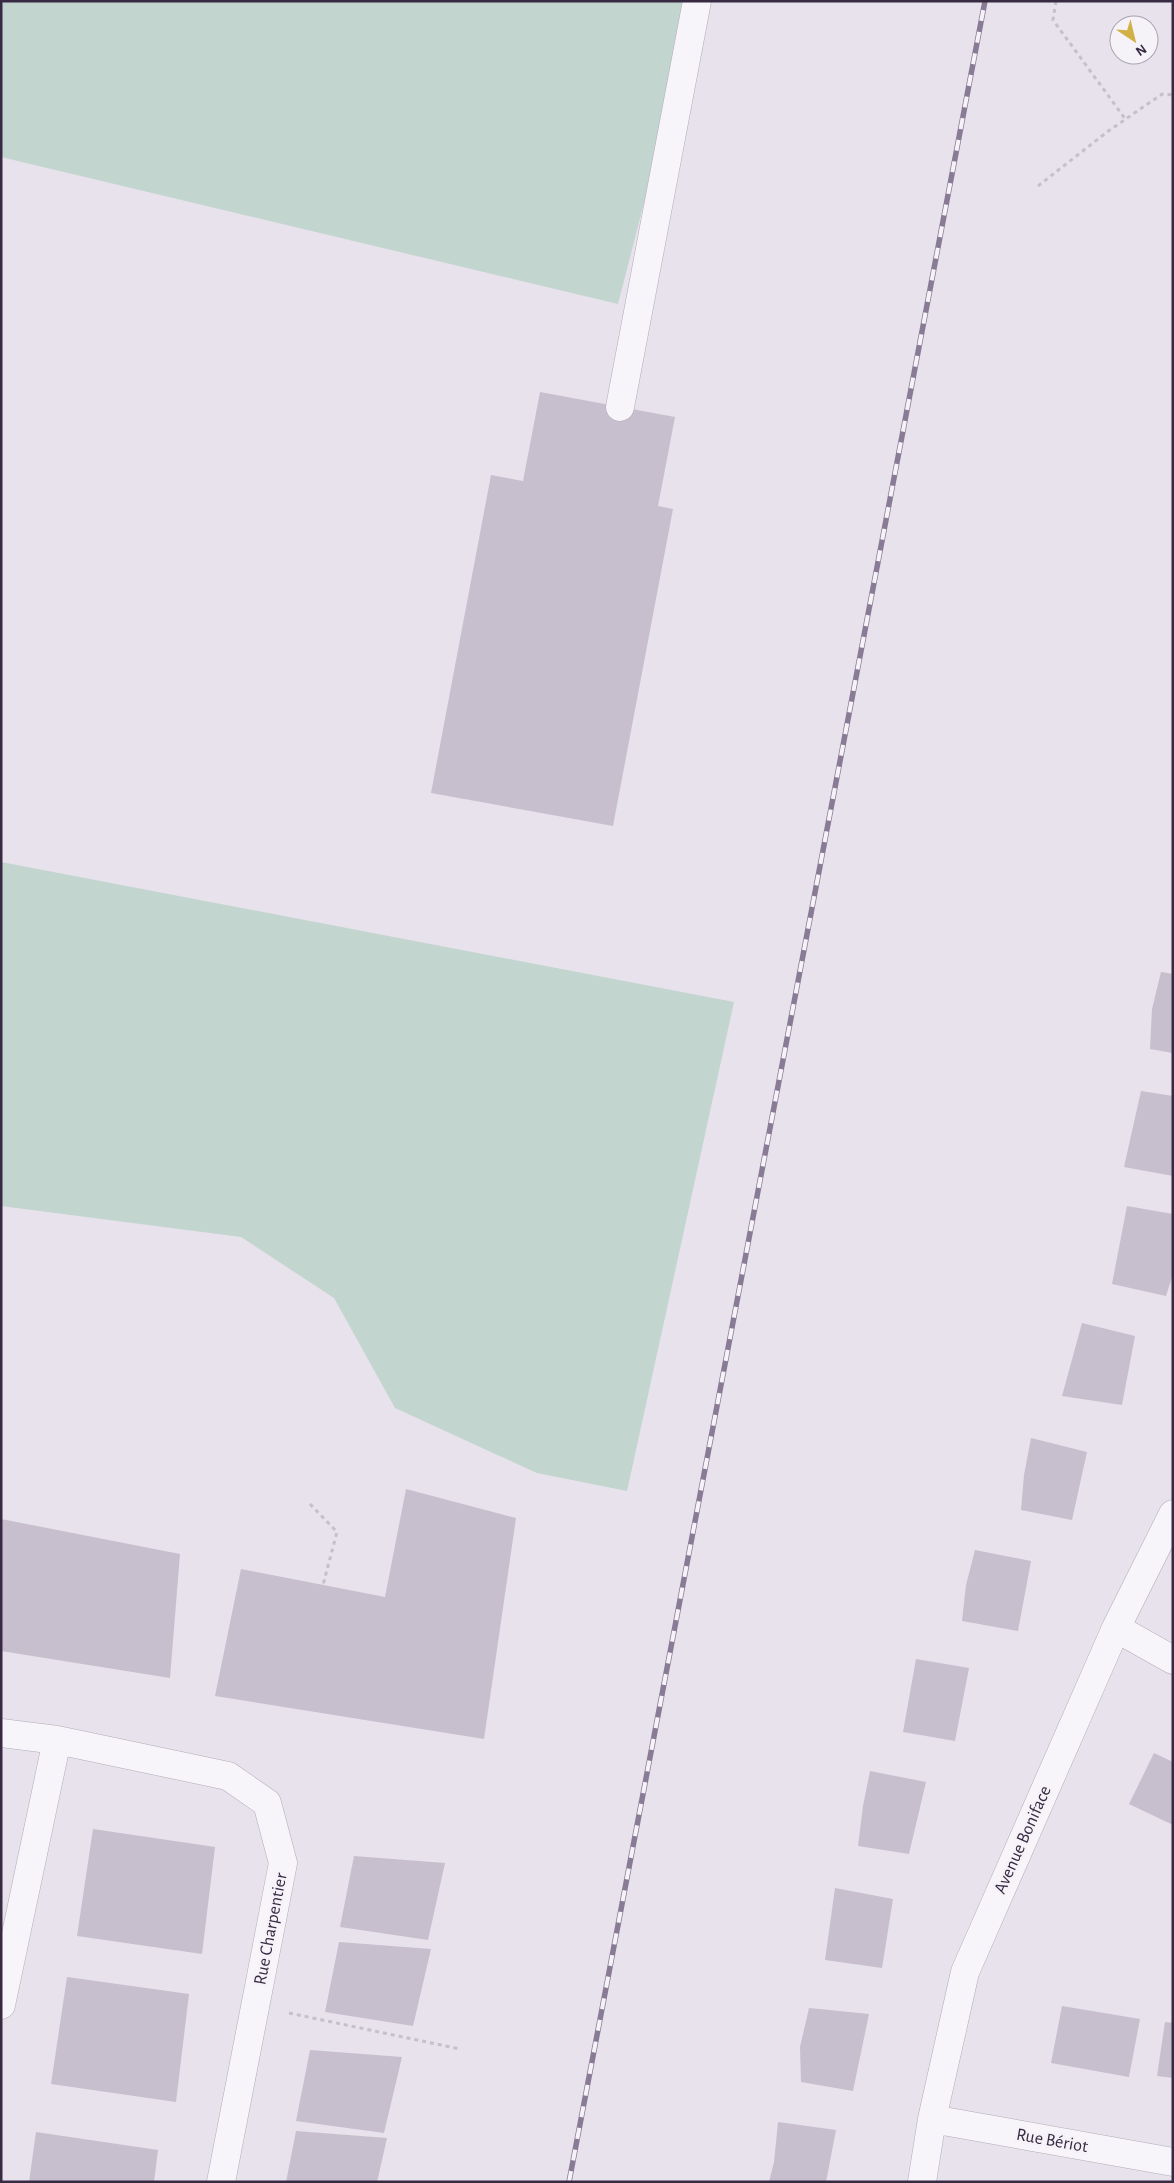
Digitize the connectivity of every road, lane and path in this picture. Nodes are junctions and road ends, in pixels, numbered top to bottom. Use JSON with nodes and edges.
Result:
{"nodes":[{"id":1,"x":697,"y":1,"type":"edge"},
{"id":2,"x":1056,"y":1,"type":"edge"},
{"id":3,"x":1173,"y":95,"type":"edge"},
{"id":4,"x":1126,"y":120,"type":"junction"},
{"id":5,"x":1038,"y":186,"type":"dead end"},
{"id":6,"x":620,"y":407,"type":"dead end"},
{"id":7,"x":310,"y":1504,"type":"dead end"},
{"id":8,"x":1173,"y":1514,"type":"edge"},
{"id":9,"x":323,"y":1585,"type":"dead end"},
{"id":10,"x":1116,"y":1628,"type":"junction"},
{"id":11,"x":1173,"y":1660,"type":"edge"},
{"id":12,"x":1,"y":1733,"type":"edge"},
{"id":13,"x":56,"y":1740,"type":"junction"},
{"id":14,"x":1,"y":2005,"type":"edge"},
{"id":15,"x":256,"y":2006,"type":"junction"},
{"id":16,"x":460,"y":2049,"type":"dead end"},
{"id":17,"x":932,"y":2119,"type":"junction"},
{"id":18,"x":1173,"y":2162,"type":"edge"},
{"id":19,"x":221,"y":2182,"type":"edge"},
{"id":20,"x":922,"y":2182,"type":"edge"}],
"edges":[{"from":1,"to":6,"type":"street"},
{"from":2,"to":4,"type":"path"},
{"from":3,"to":4,"type":"path"},
{"from":4,"to":5,"type":"path"},
{"from":7,"to":9,"type":"path"},
{"from":8,"to":10,"type":"street","name":"Avenue Boniface"},
{"from":10,"to":11,"type":"street"},
{"from":10,"to":17,"type":"street","name":"Avenue Boniface"},
{"from":12,"to":13,"type":"street","name":"Rue Charpentier"},
{"from":13,"to":14,"type":"street"},
{"from":13,"to":15,"type":"street","name":"Rue Charpentier"},
{"from":15,"to":16,"type":"path"},
{"from":15,"to":19,"type":"street","name":"Rue Charpentier"},
{"from":17,"to":18,"type":"street","name":"Rue Bériot"},
{"from":17,"to":20,"type":"street","name":"Avenue Boniface"}]}
